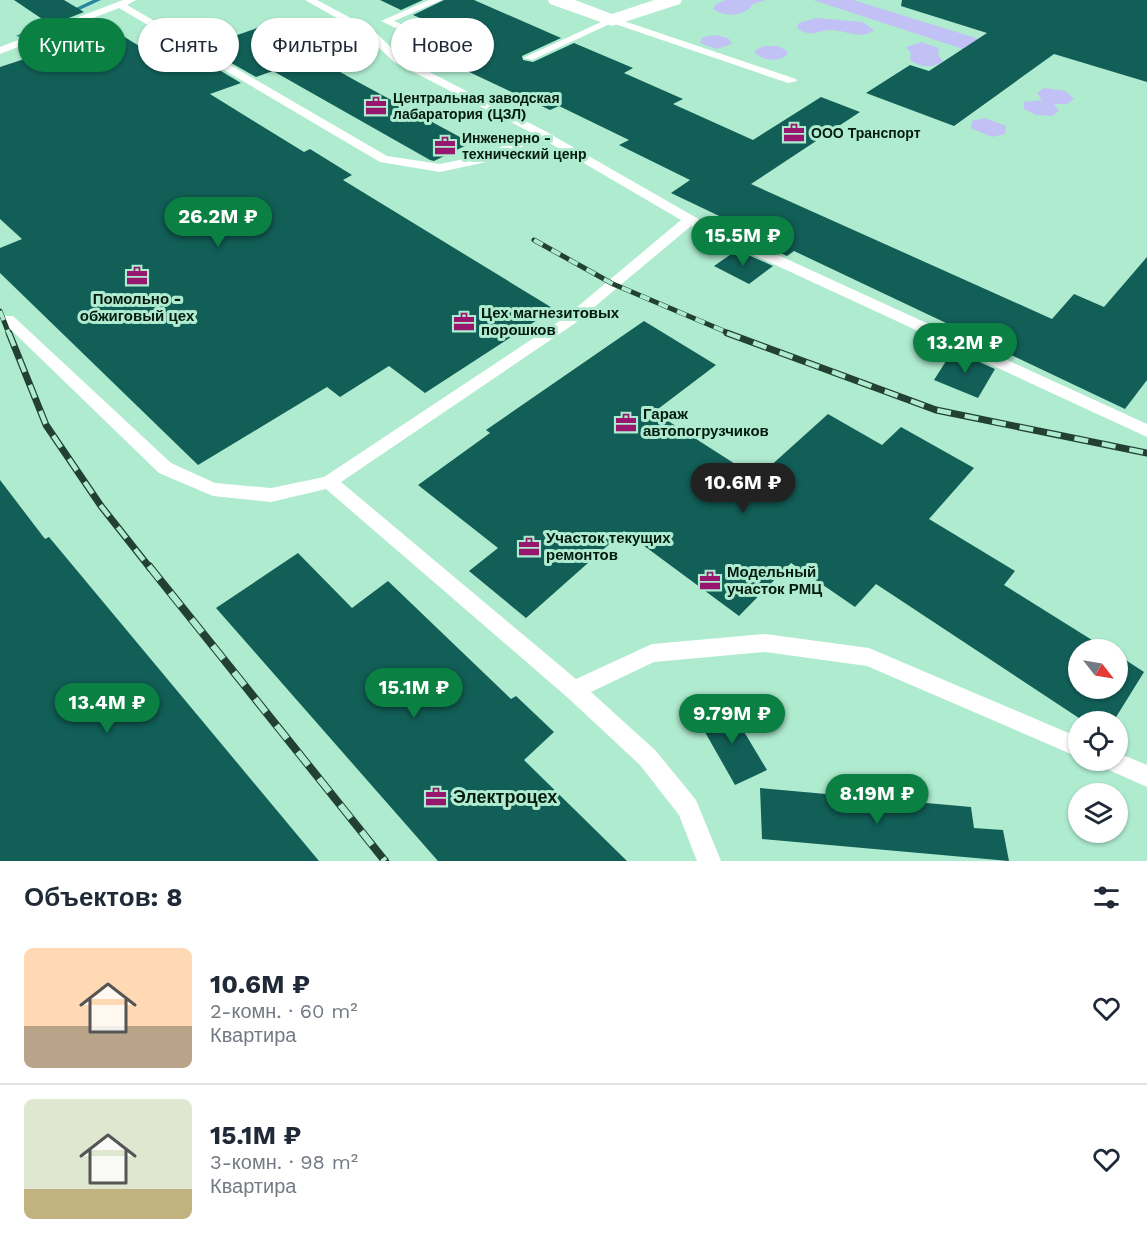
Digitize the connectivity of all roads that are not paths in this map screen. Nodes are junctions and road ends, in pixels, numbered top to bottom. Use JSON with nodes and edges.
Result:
{"nodes":[{"id":1,"x":131,"y":0,"type":"edge"},
{"id":2,"x":310,"y":0,"type":"edge"},
{"id":3,"x":437,"y":0,"type":"edge"},
{"id":4,"x":556,"y":0,"type":"edge"},
{"id":5,"x":673,"y":0,"type":"edge"},
{"id":6,"x":120,"y":5,"type":"junction"},
{"id":7,"x":393,"y":18,"type":"edge"},
{"id":8,"x":612,"y":20,"type":"junction"},
{"id":9,"x":0,"y":51,"type":"edge"},
{"id":10,"x":528,"y":58,"type":"dead end"},
{"id":11,"x":792,"y":81,"type":"dead end"},
{"id":12,"x":541,"y":133,"type":"junction"},
{"id":13,"x":690,"y":220,"type":"junction"},
{"id":14,"x":8,"y":319,"type":"dead end"},
{"id":15,"x":1147,"y":431,"type":"edge"},
{"id":16,"x":329,"y":482,"type":"junction"},
{"id":17,"x":574,"y":690,"type":"junction"},
{"id":18,"x":1068,"y":743,"type":"edge"},
{"id":19,"x":1128,"y":768,"type":"edge"},
{"id":20,"x":1147,"y":776,"type":"edge"},
{"id":21,"x":709,"y":861,"type":"edge"}],
"edges":[{"from":1,"to":6,"type":"lane"},
{"from":2,"to":12,"type":"lane"},
{"from":3,"to":7,"type":"lane"},
{"from":4,"to":8,"type":"main road"},
{"from":5,"to":8,"type":"main road"},
{"from":6,"to":9,"type":"lane"},
{"from":6,"to":12,"type":"lane"},
{"from":8,"to":10,"type":"lane"},
{"from":8,"to":11,"type":"lane"},
{"from":12,"to":13,"type":"lane"},
{"from":13,"to":15,"type":"lane"},
{"from":13,"to":16,"type":"lane"},
{"from":14,"to":16,"type":"lane"},
{"from":16,"to":17,"type":"lane"},
{"from":17,"to":18,"type":"lane"},
{"from":17,"to":21,"type":"lane"},
{"from":19,"to":20,"type":"lane"}]}
